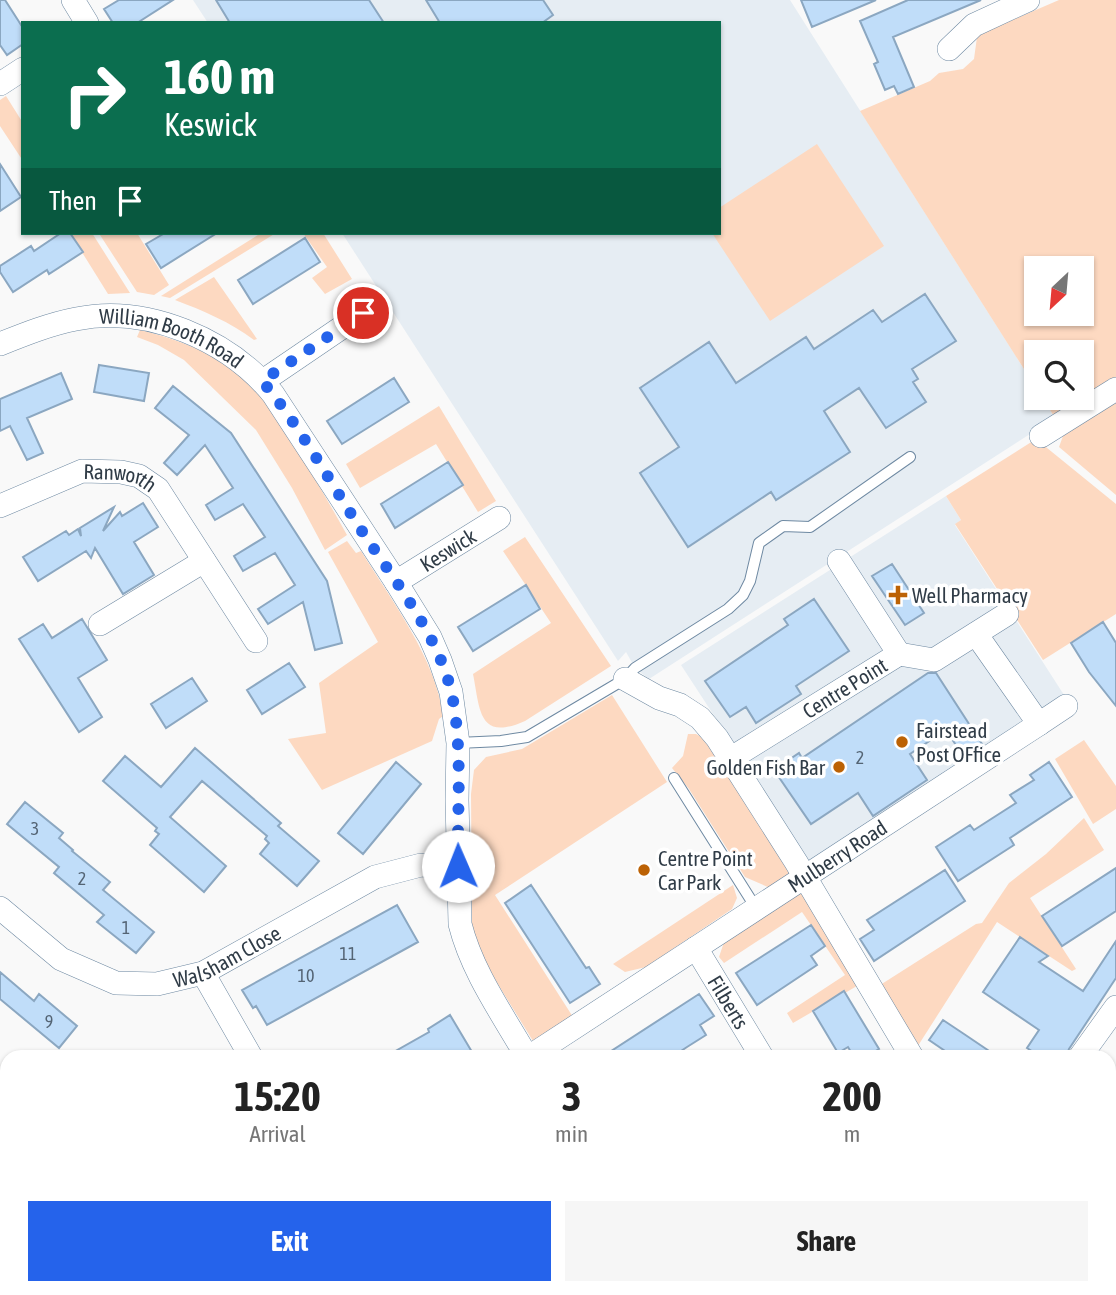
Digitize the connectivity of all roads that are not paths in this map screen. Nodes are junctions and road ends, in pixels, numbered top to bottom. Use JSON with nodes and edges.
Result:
{"nodes":[{"id":1,"x":73,"y":0,"type":"edge"},
{"id":2,"x":1028,"y":0,"type":"edge"},
{"id":3,"x":86,"y":21,"type":"edge"},
{"id":4,"x":949,"y":49,"type":"dead end"},
{"id":5,"x":21,"y":70,"type":"edge"},
{"id":6,"x":0,"y":84,"type":"edge"},
{"id":7,"x":363,"y":313,"type":"dead end"},
{"id":8,"x":0,"y":344,"type":"edge"},
{"id":9,"x":262,"y":381,"type":"junction"},
{"id":10,"x":1116,"y":389,"type":"edge"},
{"id":11,"x":1041,"y":436,"type":"dead end"},
{"id":12,"x":910,"y":457,"type":"dead end"},
{"id":13,"x":0,"y":506,"type":"edge"},
{"id":14,"x":499,"y":518,"type":"dead end"},
{"id":15,"x":204,"y":561,"type":"junction"},
{"id":16,"x":839,"y":561,"type":"dead end"},
{"id":17,"x":396,"y":582,"type":"junction"},
{"id":18,"x":1007,"y":614,"type":"dead end"},
{"id":19,"x":100,"y":624,"type":"dead end"},
{"id":20,"x":976,"y":635,"type":"junction"},
{"id":21,"x":256,"y":641,"type":"dead end"},
{"id":22,"x":899,"y":654,"type":"junction"},
{"id":23,"x":625,"y":679,"type":"junction"},
{"id":24,"x":1066,"y":706,"type":"dead end"},
{"id":25,"x":1040,"y":724,"type":"junction"},
{"id":26,"x":458,"y":743,"type":"junction"},
{"id":27,"x":730,"y":759,"type":"junction"},
{"id":28,"x":674,"y":778,"type":"dead end"},
{"id":29,"x":458,"y":866,"type":"junction"},
{"id":30,"x":803,"y":877,"type":"junction"},
{"id":31,"x":0,"y":908,"type":"edge"},
{"id":32,"x":756,"y":908,"type":"junction"},
{"id":33,"x":696,"y":948,"type":"junction"},
{"id":34,"x":202,"y":973,"type":"junction"},
{"id":35,"x":1116,"y":1007,"type":"edge"},
{"id":36,"x":247,"y":1050,"type":"edge"},
{"id":37,"x":524,"y":1050,"type":"edge"},
{"id":38,"x":539,"y":1050,"type":"edge"},
{"id":39,"x":758,"y":1050,"type":"edge"},
{"id":40,"x":908,"y":1050,"type":"edge"},
{"id":41,"x":1085,"y":1050,"type":"edge"}],
"edges":[{"from":1,"to":3,"type":"street"},
{"from":2,"to":4,"type":"street"},
{"from":5,"to":6,"type":"street"},
{"from":7,"to":9,"type":"street"},
{"from":8,"to":9,"type":"street","name":"William Booth Road"},
{"from":9,"to":17,"type":"street","name":"William Booth Road"},
{"from":10,"to":11,"type":"street"},
{"from":12,"to":23,"type":"lane"},
{"from":13,"to":15,"type":"street","name":"Ranworth"},
{"from":14,"to":17,"type":"street","name":"Keswick"},
{"from":15,"to":19,"type":"street"},
{"from":15,"to":21,"type":"street","name":"Ranworth"},
{"from":16,"to":22,"type":"street","name":"Centre Point"},
{"from":17,"to":26,"type":"street","name":"William Booth Road"},
{"from":18,"to":20,"type":"street"},
{"from":20,"to":22,"type":"street"},
{"from":20,"to":25,"type":"street"},
{"from":22,"to":27,"type":"street","name":"Centre Point"},
{"from":23,"to":26,"type":"lane"},
{"from":23,"to":27,"type":"street"},
{"from":24,"to":25,"type":"street","name":"Mulberry Road"},
{"from":25,"to":30,"type":"street","name":"Mulberry Road"},
{"from":26,"to":29,"type":"street","name":"William Booth Road"},
{"from":27,"to":30,"type":"street"},
{"from":28,"to":32,"type":"lane"},
{"from":29,"to":34,"type":"street","name":"Walsham Close"},
{"from":29,"to":37,"type":"street","name":"William Booth Road"},
{"from":30,"to":32,"type":"street","name":"Mulberry Road"},
{"from":30,"to":40,"type":"street"},
{"from":31,"to":34,"type":"street","name":"Walsham Close"},
{"from":32,"to":33,"type":"street","name":"Mulberry Road"},
{"from":33,"to":38,"type":"street","name":"Mulberry Road"},
{"from":33,"to":39,"type":"street","name":"Filberts"},
{"from":34,"to":36,"type":"street"},
{"from":35,"to":41,"type":"street"}]}
